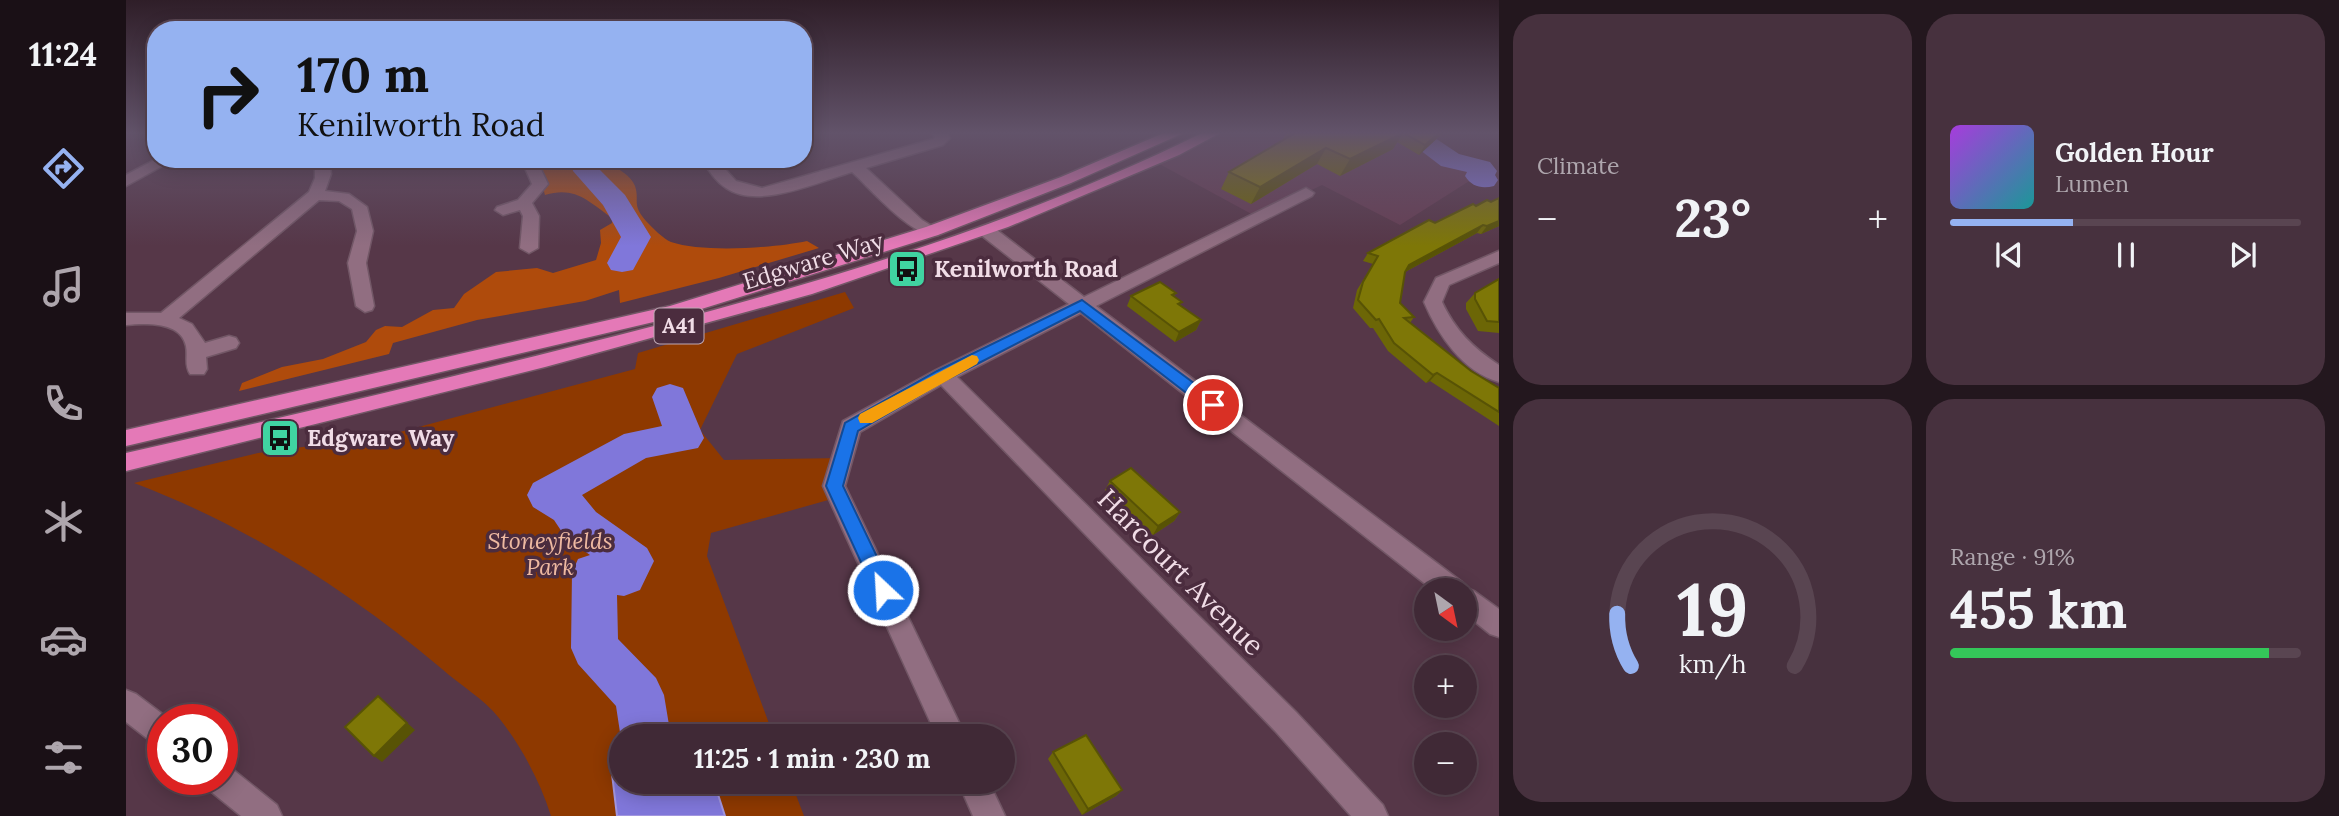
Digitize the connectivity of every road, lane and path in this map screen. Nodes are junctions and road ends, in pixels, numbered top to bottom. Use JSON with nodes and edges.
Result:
{"nodes":[{"id":1,"x":147,"y":170,"type":"edge"},
{"id":2,"x":323,"y":170,"type":"edge"},
{"id":3,"x":533,"y":170,"type":"edge"},
{"id":4,"x":716,"y":170,"type":"edge"},
{"id":5,"x":845,"y":170,"type":"edge"},
{"id":6,"x":859,"y":170,"type":"edge"},
{"id":7,"x":1089,"y":170,"type":"edge"},
{"id":8,"x":1132,"y":170,"type":"edge"},
{"id":9,"x":126,"y":181,"type":"edge"},
{"id":10,"x":1306,"y":193,"type":"dead end"},
{"id":11,"x":315,"y":195,"type":"junction"},
{"id":12,"x":524,"y":203,"type":"junction"},
{"id":13,"x":503,"y":210,"type":"dead end"},
{"id":14,"x":932,"y":231,"type":"junction"},
{"id":15,"x":987,"y":231,"type":"junction"},
{"id":16,"x":529,"y":248,"type":"dead end"},
{"id":17,"x":1499,"y":256,"type":"edge"},
{"id":18,"x":1082,"y":304,"type":"junction"},
{"id":19,"x":365,"y":306,"type":"dead end"},
{"id":20,"x":126,"y":319,"type":"edge"},
{"id":21,"x":166,"y":319,"type":"junction"},
{"id":22,"x":229,"y":343,"type":"dead end"},
{"id":23,"x":943,"y":375,"type":"junction"},
{"id":24,"x":1499,"y":375,"type":"edge"},
{"id":25,"x":126,"y":438,"type":"edge"},
{"id":26,"x":126,"y":462,"type":"edge"},
{"id":27,"x":1437,"y":578,"type":"edge"},
{"id":28,"x":1477,"y":608,"type":"edge"},
{"id":29,"x":1499,"y":625,"type":"edge"},
{"id":30,"x":126,"y":704,"type":"edge"},
{"id":31,"x":147,"y":720,"type":"edge"},
{"id":32,"x":946,"y":724,"type":"edge"},
{"id":33,"x":238,"y":793,"type":"edge"},
{"id":34,"x":979,"y":794,"type":"edge"},
{"id":35,"x":266,"y":816,"type":"edge"},
{"id":36,"x":989,"y":816,"type":"edge"},
{"id":37,"x":1372,"y":816,"type":"edge"}],
"edges":[{"from":1,"to":9,"type":"street"},
{"from":2,"to":11,"type":"street"},
{"from":3,"to":12,"type":"street"},
{"from":4,"to":5,"type":"street"},
{"from":6,"to":14,"type":"street"},
{"from":7,"to":14,"type":"highway","name":"Edgware Way","number":"A41"},
{"from":8,"to":15,"type":"highway","name":"Edgware Way","number":"A41"},
{"from":10,"to":18,"type":"street"},
{"from":11,"to":19,"type":"street"},
{"from":11,"to":21,"type":"street"},
{"from":12,"to":13,"type":"street"},
{"from":12,"to":16,"type":"street"},
{"from":14,"to":25,"type":"highway","name":"Edgware Way","number":"A41"},
{"from":15,"to":18,"type":"street"},
{"from":15,"to":26,"type":"highway","name":"Edgware Way","number":"A41"},
{"from":17,"to":24,"type":"street"},
{"from":18,"to":23,"type":"street"},
{"from":18,"to":27,"type":"street"},
{"from":20,"to":21,"type":"street"},
{"from":21,"to":22,"type":"street"},
{"from":23,"to":32,"type":"street"},
{"from":23,"to":37,"type":"street","name":"Harcourt Avenue"},
{"from":28,"to":29,"type":"street"},
{"from":30,"to":31,"type":"street"},
{"from":33,"to":35,"type":"street"},
{"from":34,"to":36,"type":"street"}]}
